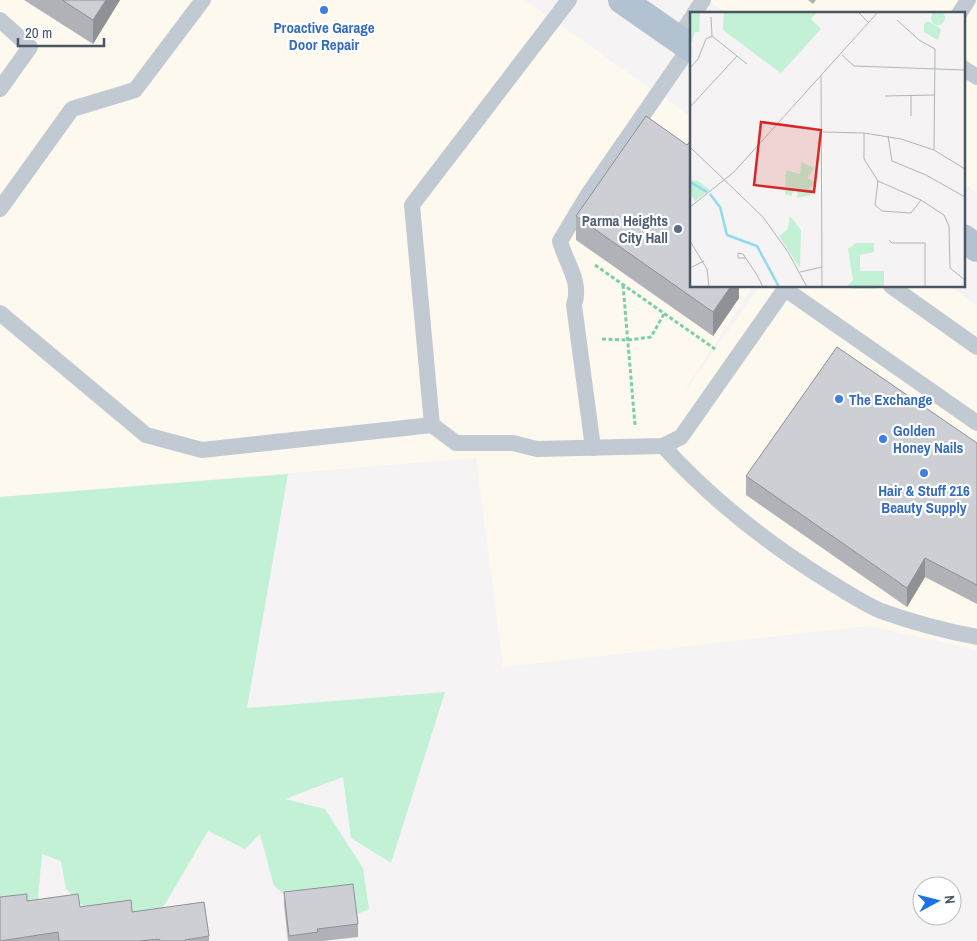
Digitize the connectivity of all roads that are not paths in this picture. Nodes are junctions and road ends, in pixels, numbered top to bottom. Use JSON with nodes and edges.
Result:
{"nodes":[{"id":1,"x":203,"y":0,"type":"edge"},
{"id":2,"x":568,"y":0,"type":"edge"},
{"id":3,"x":703,"y":0,"type":"edge"},
{"id":4,"x":968,"y":0,"type":"edge"},
{"id":5,"x":633,"y":3,"type":"edge"},
{"id":6,"x":695,"y":12,"type":"edge"},
{"id":7,"x":960,"y":12,"type":"edge"},
{"id":8,"x":0,"y":20,"type":"edge"},
{"id":9,"x":687,"y":38,"type":"edge"},
{"id":10,"x":964,"y":69,"type":"edge"},
{"id":11,"x":977,"y":77,"type":"edge"},
{"id":12,"x":0,"y":89,"type":"edge"},
{"id":13,"x":0,"y":209,"type":"edge"},
{"id":14,"x":964,"y":239,"type":"edge"},
{"id":15,"x":977,"y":248,"type":"edge"},
{"id":16,"x":786,"y":288,"type":"edge"},
{"id":17,"x":894,"y":288,"type":"edge"},
{"id":18,"x":0,"y":313,"type":"edge"},
{"id":19,"x":977,"y":348,"type":"edge"},
{"id":20,"x":977,"y":423,"type":"edge"},
{"id":21,"x":432,"y":425,"type":"junction"},
{"id":22,"x":663,"y":446,"type":"junction"},
{"id":23,"x":593,"y":448,"type":"junction"},
{"id":24,"x":977,"y":637,"type":"edge"}],
"edges":[{"from":1,"to":13,"type":"lane"},
{"from":2,"to":21,"type":"lane"},
{"from":3,"to":6,"type":"lane"},
{"from":4,"to":7,"type":"lane"},
{"from":5,"to":9,"type":"main road"},
{"from":8,"to":12,"type":"lane"},
{"from":9,"to":23,"type":"lane"},
{"from":10,"to":11,"type":"lane"},
{"from":14,"to":15,"type":"main road"},
{"from":16,"to":20,"type":"lane"},
{"from":16,"to":22,"type":"lane"},
{"from":17,"to":19,"type":"lane"},
{"from":18,"to":21,"type":"lane"},
{"from":21,"to":23,"type":"lane"},
{"from":22,"to":23,"type":"lane"},
{"from":22,"to":24,"type":"lane"}]}
